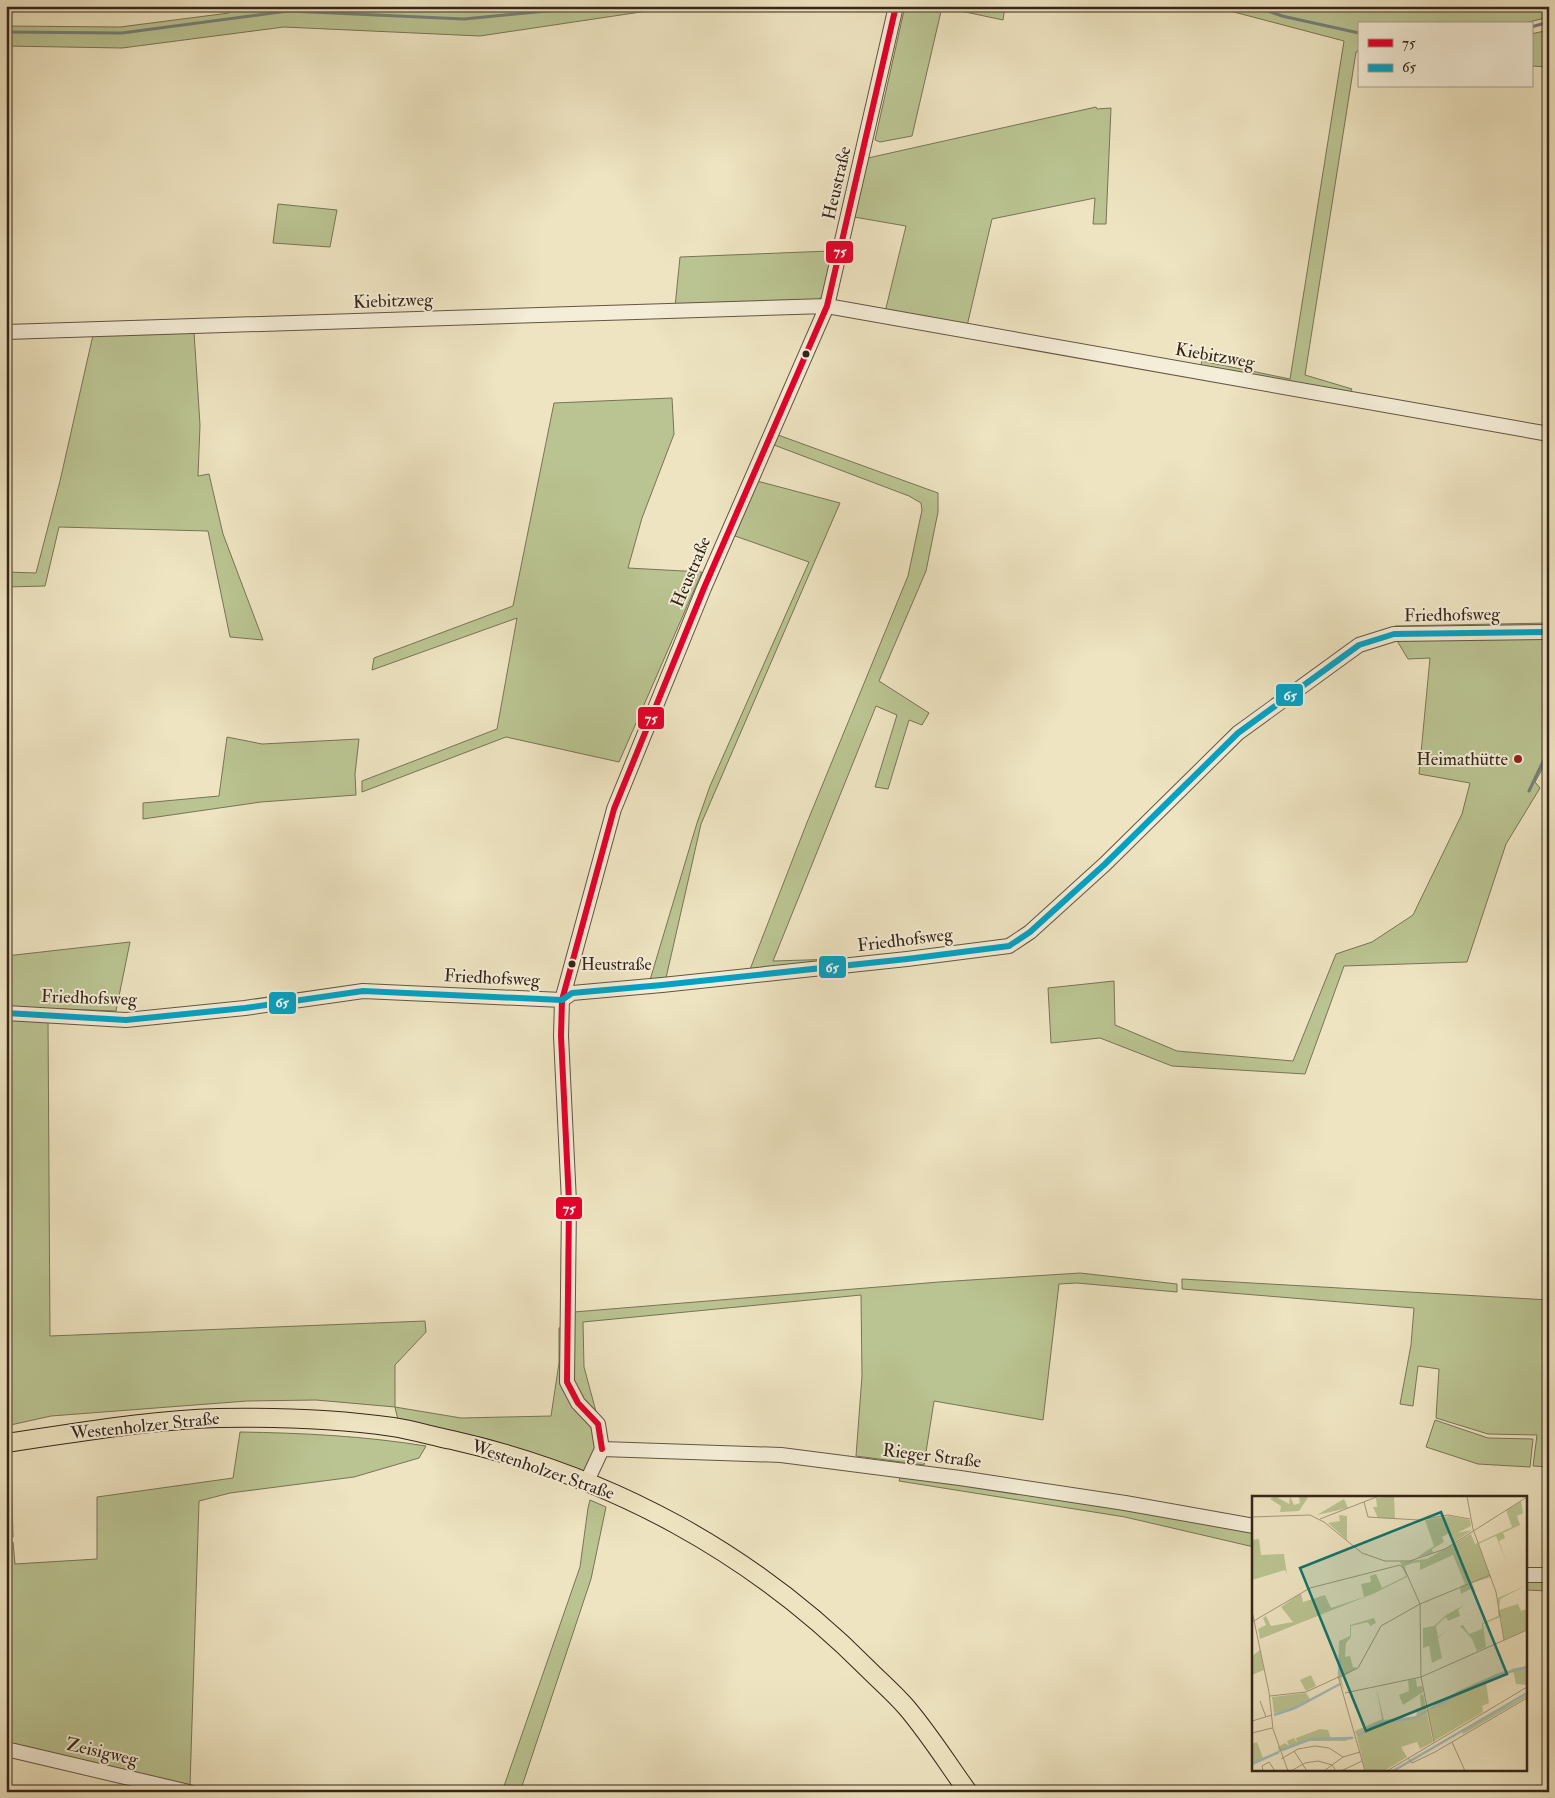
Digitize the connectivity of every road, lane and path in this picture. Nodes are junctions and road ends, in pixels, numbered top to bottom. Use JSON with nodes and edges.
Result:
{"nodes":[{"id":1,"x":896,"y":6,"type":"edge"},
{"id":2,"x":827,"y":306,"type":"junction"},
{"id":3,"x":6,"y":332,"type":"edge"},
{"id":4,"x":1549,"y":434,"type":"edge"},
{"id":5,"x":1549,"y":632,"type":"edge"},
{"id":6,"x":562,"y":1000,"type":"junction"},
{"id":7,"x":6,"y":1014,"type":"edge"},
{"id":8,"x":6,"y":1443,"type":"edge"},
{"id":9,"x":602,"y":1449,"type":"junction"},
{"id":10,"x":587,"y":1481,"type":"junction"},
{"id":11,"x":1252,"y":1526,"type":"edge"},
{"id":12,"x":1528,"y":1575,"type":"edge"},
{"id":13,"x":1549,"y":1575,"type":"edge"},
{"id":14,"x":6,"y":1749,"type":"edge"},
{"id":15,"x":189,"y":1792,"type":"edge"},
{"id":16,"x":968,"y":1792,"type":"edge"}],
"edges":[{"from":1,"to":2,"type":"street","name":"Heustraße"},
{"from":2,"to":3,"type":"street","name":"Kiebitzweg"},
{"from":2,"to":4,"type":"street","name":"Kiebitzweg"},
{"from":2,"to":6,"type":"street","name":"Heustraße"},
{"from":5,"to":6,"type":"street","name":"Friedhofsweg"},
{"from":6,"to":7,"type":"street","name":"Friedhofsweg"},
{"from":6,"to":9,"type":"street","name":"Heustraße"},
{"from":8,"to":10,"type":"main road","name":"Westenholzer Straße"},
{"from":9,"to":10,"type":"street"},
{"from":9,"to":11,"type":"street","name":"Rieger Straße"},
{"from":10,"to":16,"type":"main road","name":"Westenholzer Straße"},
{"from":12,"to":13,"type":"street"},
{"from":14,"to":15,"type":"street","name":"Zeisigweg"}]}
